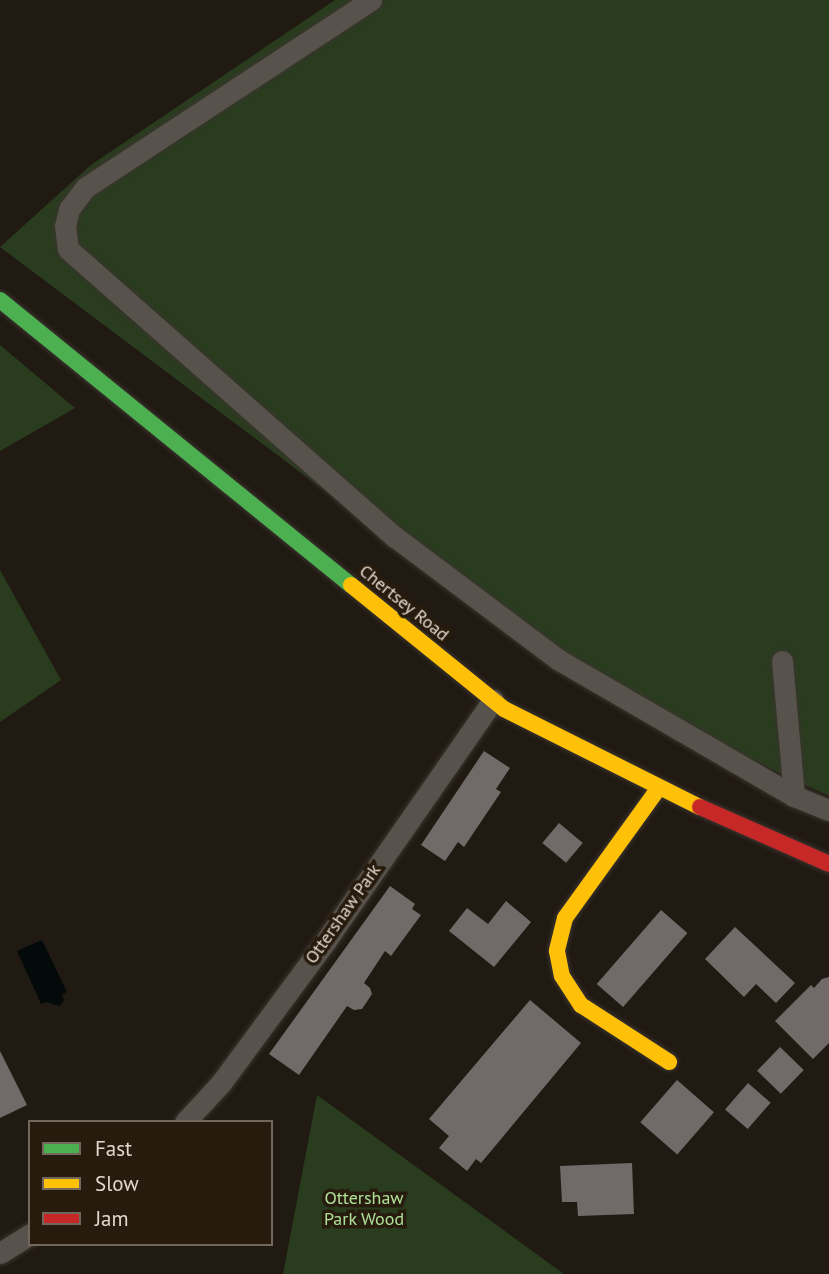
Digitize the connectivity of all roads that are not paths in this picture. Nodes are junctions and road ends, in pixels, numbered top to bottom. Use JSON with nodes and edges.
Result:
{"nodes":[{"id":1,"x":371,"y":0,"type":"edge"},
{"id":2,"x":0,"y":300,"type":"edge"},
{"id":3,"x":782,"y":661,"type":"dead end"},
{"id":4,"x":493,"y":700,"type":"junction"},
{"id":5,"x":659,"y":789,"type":"junction"},
{"id":6,"x":794,"y":796,"type":"junction"},
{"id":7,"x":829,"y":810,"type":"edge"},
{"id":8,"x":829,"y":864,"type":"edge"},
{"id":9,"x":669,"y":1062,"type":"dead end"},
{"id":10,"x":186,"y":1120,"type":"edge"},
{"id":11,"x":28,"y":1235,"type":"edge"},
{"id":12,"x":0,"y":1253,"type":"edge"}],
"edges":[{"from":1,"to":6,"type":"lane"},
{"from":2,"to":4,"type":"main road","name":"Chertsey Road"},
{"from":3,"to":6,"type":"lane"},
{"from":4,"to":5,"type":"main road","name":"Chertsey Road"},
{"from":4,"to":10,"type":"lane","name":"Ottershaw Park"},
{"from":5,"to":8,"type":"main road","name":"Chertsey Road"},
{"from":5,"to":9,"type":"main road"},
{"from":6,"to":7,"type":"lane"},
{"from":11,"to":12,"type":"lane"}]}
